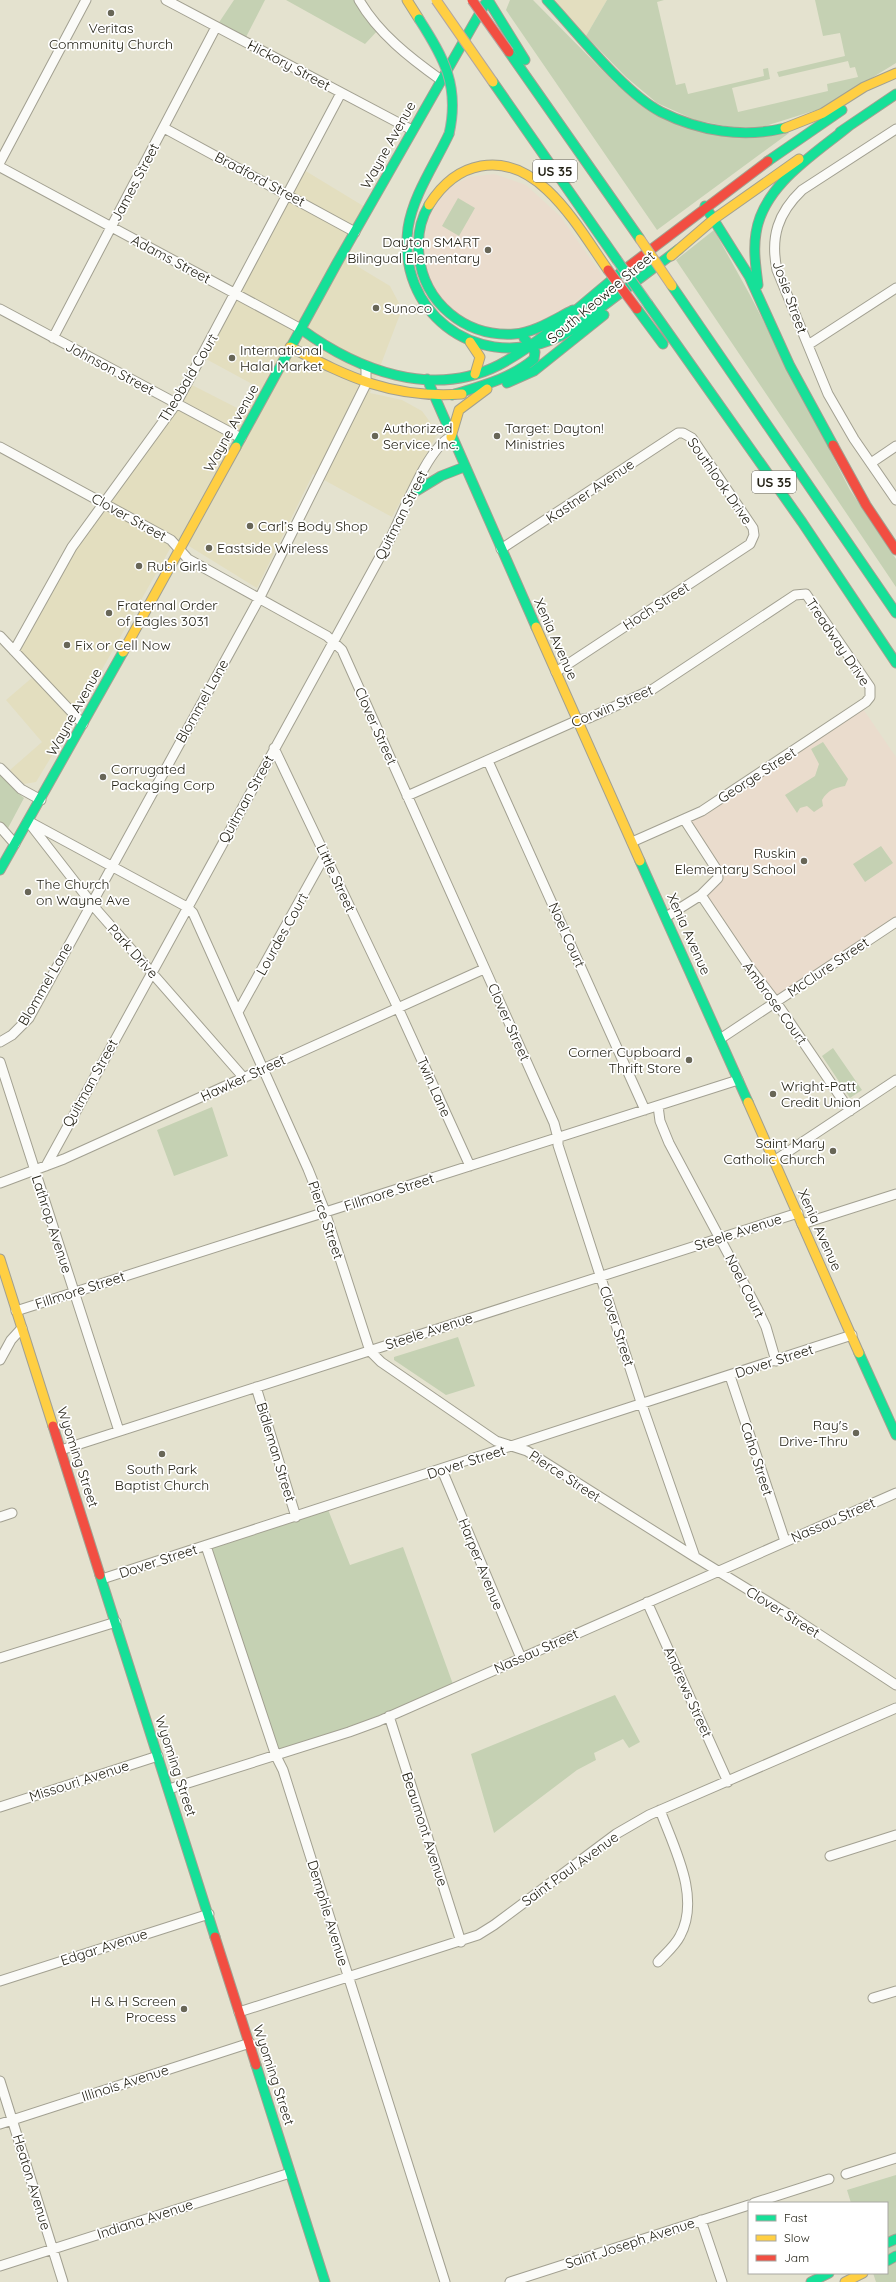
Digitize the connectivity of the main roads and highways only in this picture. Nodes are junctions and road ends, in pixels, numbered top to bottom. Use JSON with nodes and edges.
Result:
{"nodes":[{"id":1,"x":407,"y":0,"type":"edge"},
{"id":2,"x":436,"y":0,"type":"edge"},
{"id":3,"x":472,"y":0,"type":"edge"},
{"id":4,"x":488,"y":0,"type":"edge"},
{"id":5,"x":546,"y":0,"type":"edge"},
{"id":6,"x":896,"y":74,"type":"edge"},
{"id":7,"x":896,"y":94,"type":"edge"},
{"id":8,"x":849,"y":126,"type":"junction"},
{"id":9,"x":603,"y":185,"type":"junction"},
{"id":10,"x":705,"y":206,"type":"junction"},
{"id":11,"x":714,"y":219,"type":"junction"},
{"id":12,"x":680,"y":249,"type":"junction"},
{"id":13,"x":764,"y":308,"type":"junction"},
{"id":14,"x":573,"y":310,"type":"junction"},
{"id":15,"x":301,"y":329,"type":"junction"},
{"id":16,"x":514,"y":334,"type":"junction"},
{"id":17,"x":470,"y":342,"type":"junction"},
{"id":18,"x":529,"y":345,"type":"junction"},
{"id":19,"x":290,"y":347,"type":"junction"},
{"id":20,"x":475,"y":374,"type":"junction"},
{"id":21,"x":427,"y":379,"type":"junction"},
{"id":22,"x":487,"y":389,"type":"junction"},
{"id":23,"x":433,"y":395,"type":"junction"},
{"id":24,"x":452,"y":395,"type":"junction"},
{"id":25,"x":451,"y":437,"type":"junction"},
{"id":26,"x":744,"y":440,"type":"junction"},
{"id":27,"x":464,"y":467,"type":"junction"},
{"id":28,"x":413,"y":493,"type":"road end"},
{"id":29,"x":896,"y":550,"type":"edge"},
{"id":30,"x":896,"y":613,"type":"edge"},
{"id":31,"x":896,"y":663,"type":"edge"},
{"id":32,"x":0,"y":870,"type":"edge"},
{"id":33,"x":0,"y":1259,"type":"edge"},
{"id":34,"x":896,"y":1436,"type":"edge"},
{"id":35,"x":827,"y":2274,"type":"edge"},
{"id":36,"x":861,"y":2274,"type":"edge"},
{"id":37,"x":325,"y":2282,"type":"edge"},
{"id":38,"x":811,"y":2282,"type":"edge"},
{"id":39,"x":845,"y":2282,"type":"edge"}],
"edges":[{"from":1,"to":17,"type":"main road","bridge":true},
{"from":2,"to":26,"type":"main road","number":"US 35","bridge":true},
{"from":3,"to":9,"type":"main road","number":"US 35","bridge":true},
{"from":4,"to":9,"type":"main road"},
{"from":4,"to":15,"type":"main road","name":"Wayne Avenue"},
{"from":5,"to":6,"type":"main road"},
{"from":6,"to":10,"type":"main road","name":"South Keowee Street"},
{"from":7,"to":8,"type":"main road","name":"South Keowee Street"},
{"from":8,"to":11,"type":"main road","name":"South Keowee Street"},
{"from":8,"to":13,"type":"main road"},
{"from":9,"to":30,"type":"main road","number":"US 35","bridge":true},
{"from":10,"to":11,"type":"main road"},
{"from":10,"to":14,"type":"main road","name":"South Keowee Street"},
{"from":11,"to":12,"type":"main road","name":"South Keowee Street"},
{"from":11,"to":13,"type":"main road"},
{"from":12,"to":18,"type":"main road"},
{"from":12,"to":22,"type":"main road","name":"South Keowee Street"},
{"from":13,"to":29,"type":"main road"},
{"from":14,"to":16,"type":"main road"},
{"from":14,"to":18,"type":"main road","name":"South Keowee Street"},
{"from":15,"to":19,"type":"main road","name":"Wayne Avenue"},
{"from":15,"to":21,"type":"main road","name":"South Keowee Street"},
{"from":16,"to":18,"type":"main road"},
{"from":16,"to":26,"type":"main road","bridge":true},
{"from":17,"to":18,"type":"main road"},
{"from":17,"to":20,"type":"main road"},
{"from":18,"to":20,"type":"main road","name":"South Keowee Street"},
{"from":18,"to":24,"type":"main road"},
{"from":19,"to":23,"type":"main road","name":"South Keowee Street"},
{"from":19,"to":32,"type":"main road","name":"Wayne Avenue"},
{"from":20,"to":21,"type":"main road","name":"South Keowee Street"},
{"from":21,"to":23,"type":"main road","name":"Xenia Avenue"},
{"from":22,"to":24,"type":"main road","name":"South Keowee Street"},
{"from":22,"to":25,"type":"main road"},
{"from":23,"to":24,"type":"main road","name":"South Keowee Street"},
{"from":23,"to":25,"type":"main road","name":"Xenia Avenue"},
{"from":25,"to":27,"type":"main road","name":"Xenia Avenue"},
{"from":26,"to":31,"type":"main road","number":"US 35"},
{"from":27,"to":28,"type":"main road"},
{"from":27,"to":34,"type":"main road","name":"Xenia Avenue"},
{"from":33,"to":37,"type":"main road","name":"Wyoming Street"},
{"from":35,"to":38,"type":"main road"},
{"from":36,"to":39,"type":"main road"}]}
